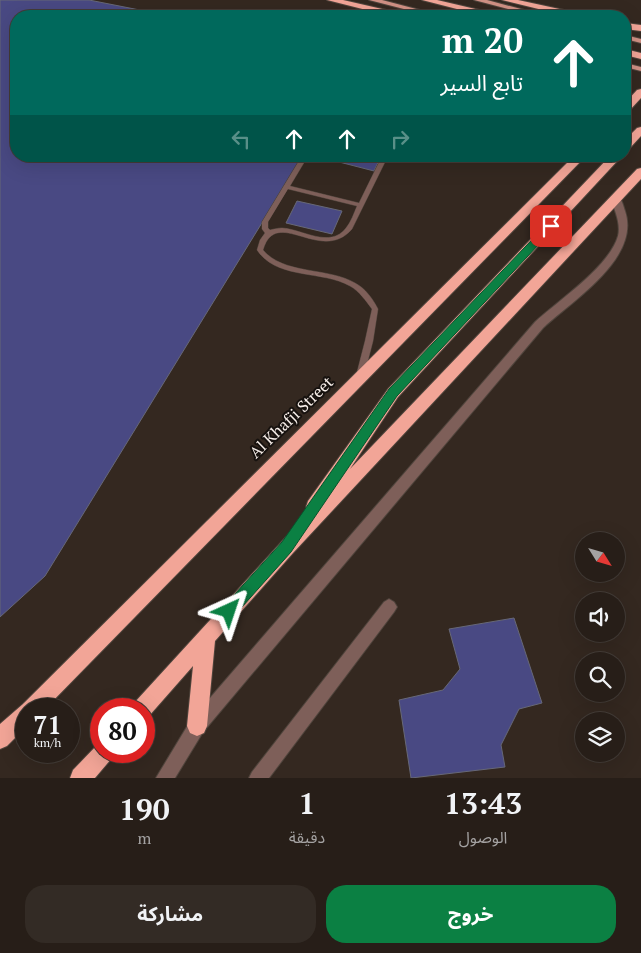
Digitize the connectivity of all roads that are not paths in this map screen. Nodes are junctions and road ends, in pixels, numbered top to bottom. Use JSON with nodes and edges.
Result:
{"nodes":[{"id":1,"x":331,"y":0,"type":"edge"},
{"id":2,"x":373,"y":0,"type":"edge"},
{"id":3,"x":426,"y":0,"type":"edge"},
{"id":4,"x":478,"y":0,"type":"edge"},
{"id":5,"x":506,"y":0,"type":"edge"},
{"id":6,"x":378,"y":10,"type":"edge"},
{"id":7,"x":414,"y":10,"type":"edge"},
{"id":8,"x":468,"y":10,"type":"edge"},
{"id":9,"x":519,"y":10,"type":"edge"},
{"id":10,"x":551,"y":10,"type":"edge"},
{"id":11,"x":641,"y":92,"type":"edge"},
{"id":12,"x":631,"y":103,"type":"edge"},
{"id":13,"x":641,"y":130,"type":"edge"},
{"id":14,"x":631,"y":141,"type":"edge"},
{"id":15,"x":301,"y":162,"type":"edge"},
{"id":16,"x":382,"y":162,"type":"edge"},
{"id":17,"x":569,"y":162,"type":"edge"},
{"id":18,"x":576,"y":162,"type":"edge"},
{"id":19,"x":610,"y":162,"type":"edge"},
{"id":20,"x":641,"y":172,"type":"edge"},
{"id":21,"x":564,"y":175,"type":"junction"},
{"id":22,"x":286,"y":187,"type":"junction"},
{"id":23,"x":616,"y":199,"type":"junction"},
{"id":24,"x":361,"y":205,"type":"junction"},
{"id":25,"x":269,"y":233,"type":"junction"},
{"id":26,"x":358,"y":380,"type":"junction"},
{"id":27,"x":287,"y":547,"type":"junction"},
{"id":28,"x":390,"y":607,"type":"dead end"},
{"id":29,"x":206,"y":637,"type":"junction"},
{"id":30,"x":42,"y":698,"type":"edge"},
{"id":31,"x":152,"y":698,"type":"edge"},
{"id":32,"x":15,"y":725,"type":"edge"},
{"id":33,"x":197,"y":726,"type":"junction"},
{"id":34,"x":0,"y":739,"type":"edge"},
{"id":35,"x":94,"y":763,"type":"edge"},
{"id":36,"x":81,"y":778,"type":"edge"},
{"id":37,"x":165,"y":778,"type":"edge"},
{"id":38,"x":258,"y":778,"type":"edge"}],
"edges":[{"from":1,"to":6,"type":"highway"},
{"from":2,"to":7,"type":"main road"},
{"from":3,"to":8,"type":"highway"},
{"from":4,"to":9,"type":"main road"},
{"from":5,"to":10,"type":"highway"},
{"from":11,"to":12,"type":"highway"},
{"from":13,"to":14,"type":"highway"},
{"from":15,"to":22,"type":"lane"},
{"from":16,"to":24,"type":"lane"},
{"from":17,"to":21,"type":"highway"},
{"from":18,"to":21,"type":"highway","name":"Al Khafji Street"},
{"from":19,"to":27,"type":"highway"},
{"from":20,"to":23,"type":"highway"},
{"from":21,"to":26,"type":"highway","name":"Al Khafji Street"},
{"from":22,"to":24,"type":"lane"},
{"from":22,"to":25,"type":"lane"},
{"from":23,"to":27,"type":"highway"},
{"from":23,"to":33,"type":"street"},
{"from":24,"to":25,"type":"lane"},
{"from":25,"to":26,"type":"lane"},
{"from":26,"to":30,"type":"highway","name":"Al Khafji Street"},
{"from":27,"to":29,"type":"highway"},
{"from":28,"to":38,"type":"street"},
{"from":29,"to":31,"type":"highway"},
{"from":29,"to":33,"type":"highway"},
{"from":32,"to":34,"type":"highway"},
{"from":33,"to":37,"type":"street"},
{"from":35,"to":36,"type":"highway"}]}
